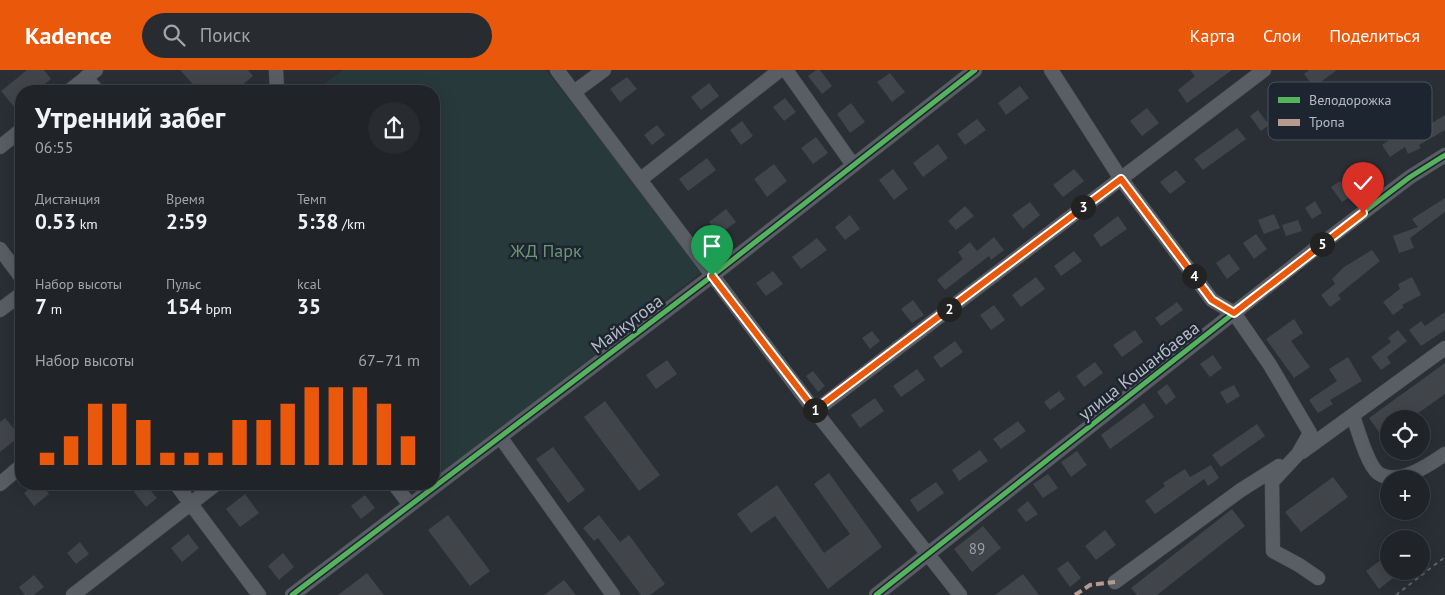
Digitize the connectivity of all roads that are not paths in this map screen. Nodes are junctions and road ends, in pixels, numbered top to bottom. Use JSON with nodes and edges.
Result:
{"nodes":[{"id":1,"x":276,"y":70,"type":"edge"},
{"id":2,"x":557,"y":70,"type":"edge"},
{"id":3,"x":604,"y":70,"type":"edge"},
{"id":4,"x":780,"y":70,"type":"edge"},
{"id":5,"x":786,"y":70,"type":"edge"},
{"id":6,"x":975,"y":70,"type":"edge"},
{"id":7,"x":1051,"y":70,"type":"edge"},
{"id":8,"x":1264,"y":70,"type":"edge"},
{"id":9,"x":90,"y":74,"type":"edge"},
{"id":10,"x":76,"y":85,"type":"edge"},
{"id":11,"x":276,"y":85,"type":"edge"},
{"id":12,"x":574,"y":92,"type":"junction"},
{"id":13,"x":15,"y":135,"type":"edge"},
{"id":14,"x":0,"y":147,"type":"edge"},
{"id":15,"x":1445,"y":155,"type":"edge"},
{"id":16,"x":853,"y":165,"type":"junction"},
{"id":17,"x":641,"y":179,"type":"junction"},
{"id":18,"x":1121,"y":179,"type":"junction"},
{"id":19,"x":0,"y":248,"type":"edge"},
{"id":20,"x":15,"y":269,"type":"edge"},
{"id":21,"x":712,"y":276,"type":"junction"},
{"id":22,"x":15,"y":299,"type":"edge"},
{"id":23,"x":0,"y":310,"type":"edge"},
{"id":24,"x":1234,"y":313,"type":"junction"},
{"id":25,"x":1445,"y":348,"type":"edge"},
{"id":26,"x":815,"y":410,"type":"junction"},
{"id":27,"x":1353,"y":416,"type":"junction"},
{"id":28,"x":501,"y":438,"type":"junction"},
{"id":29,"x":1298,"y":454,"type":"junction"},
{"id":30,"x":1445,"y":454,"type":"edge"},
{"id":31,"x":15,"y":471,"type":"edge"},
{"id":32,"x":440,"y":483,"type":"edge"},
{"id":33,"x":0,"y":484,"type":"edge"},
{"id":34,"x":181,"y":490,"type":"edge"},
{"id":35,"x":208,"y":490,"type":"edge"},
{"id":36,"x":399,"y":490,"type":"edge"},
{"id":37,"x":430,"y":490,"type":"edge"},
{"id":38,"x":191,"y":503,"type":"junction"},
{"id":39,"x":410,"y":505,"type":"junction"},
{"id":40,"x":928,"y":556,"type":"junction"},
{"id":41,"x":1318,"y":578,"type":"dead end"},
{"id":42,"x":1115,"y":582,"type":"dead end"},
{"id":43,"x":73,"y":595,"type":"edge"},
{"id":44,"x":259,"y":595,"type":"edge"},
{"id":45,"x":292,"y":595,"type":"edge"},
{"id":46,"x":613,"y":595,"type":"edge"},
{"id":47,"x":876,"y":595,"type":"edge"},
{"id":48,"x":960,"y":595,"type":"edge"}],
"edges":[{"from":1,"to":11,"type":"street"},
{"from":2,"to":12,"type":"street"},
{"from":3,"to":12,"type":"street"},
{"from":4,"to":17,"type":"street"},
{"from":5,"to":16,"type":"street"},
{"from":6,"to":16,"type":"street","name":"Майкутова"},
{"from":7,"to":18,"type":"street"},
{"from":8,"to":18,"type":"street"},
{"from":9,"to":10,"type":"street"},
{"from":12,"to":17,"type":"street"},
{"from":13,"to":14,"type":"street"},
{"from":15,"to":24,"type":"street","name":"улица Кошанбаева"},
{"from":16,"to":21,"type":"street","name":"Майкутова"},
{"from":17,"to":21,"type":"street"},
{"from":18,"to":24,"type":"street"},
{"from":18,"to":26,"type":"street"},
{"from":19,"to":20,"type":"street"},
{"from":21,"to":26,"type":"street"},
{"from":21,"to":28,"type":"street","name":"Майкутова"},
{"from":22,"to":23,"type":"street"},
{"from":24,"to":29,"type":"street"},
{"from":24,"to":40,"type":"street","name":"улица Кошанбаева"},
{"from":25,"to":27,"type":"street"},
{"from":26,"to":40,"type":"street"},
{"from":27,"to":29,"type":"street"},
{"from":27,"to":30,"type":"street"},
{"from":28,"to":32,"type":"street","name":"Майкутова"},
{"from":28,"to":46,"type":"street"},
{"from":29,"to":41,"type":"street"},
{"from":29,"to":42,"type":"street"},
{"from":31,"to":33,"type":"street"},
{"from":34,"to":38,"type":"street"},
{"from":35,"to":38,"type":"street"},
{"from":36,"to":39,"type":"street"},
{"from":37,"to":39,"type":"street","name":"Майкутова"},
{"from":38,"to":43,"type":"street"},
{"from":38,"to":44,"type":"street"},
{"from":39,"to":45,"type":"street","name":"Майкутова"},
{"from":40,"to":47,"type":"street","name":"улица Кошанбаева"},
{"from":40,"to":48,"type":"street"}]}
